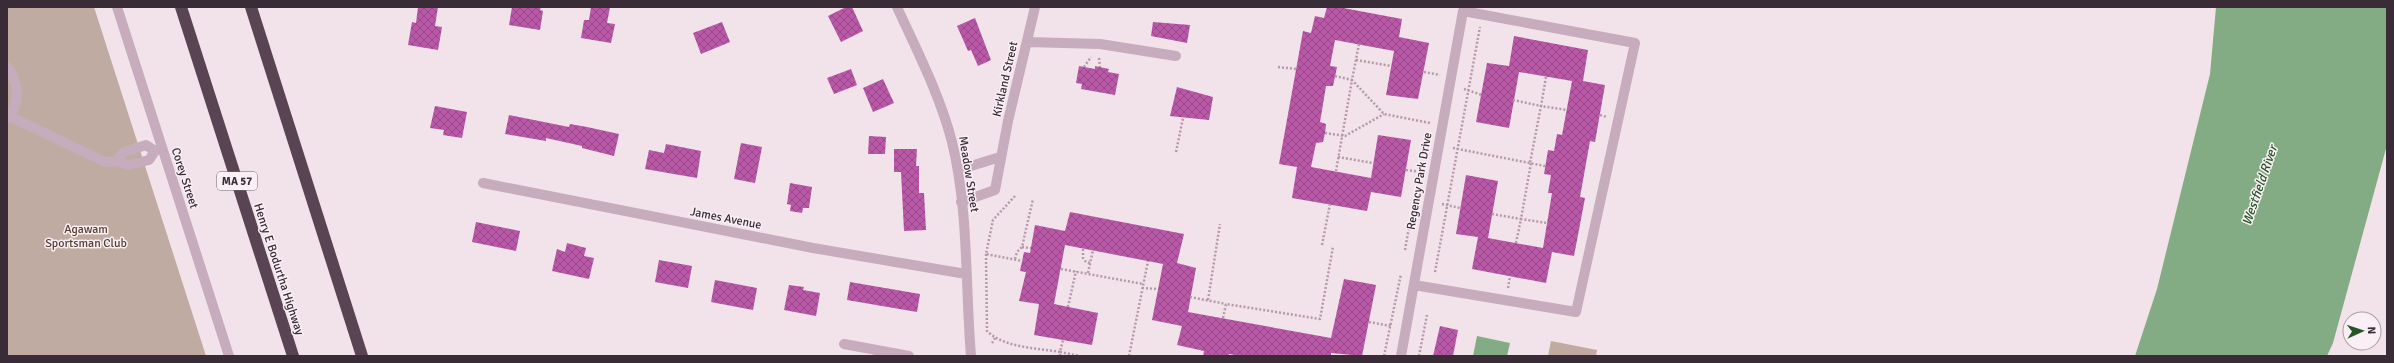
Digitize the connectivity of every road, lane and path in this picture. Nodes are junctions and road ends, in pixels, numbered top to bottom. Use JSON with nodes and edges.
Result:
{"nodes":[{"id":1,"x":117,"y":7,"type":"edge"},
{"id":2,"x":181,"y":7,"type":"edge"},
{"id":3,"x":251,"y":7,"type":"edge"},
{"id":4,"x":897,"y":7,"type":"edge"},
{"id":5,"x":1035,"y":7,"type":"edge"},
{"id":6,"x":1480,"y":26,"type":"dead end"},
{"id":7,"x":1027,"y":42,"type":"junction"},
{"id":8,"x":1359,"y":44,"type":"dead end"},
{"id":9,"x":1095,"y":56,"type":"dead end"},
{"id":10,"x":1176,"y":56,"type":"dead end"},
{"id":11,"x":1356,"y":60,"type":"junction"},
{"id":12,"x":1391,"y":66,"type":"dead end"},
{"id":13,"x":7,"y":67,"type":"edge"},
{"id":14,"x":1100,"y":67,"type":"dead end"},
{"id":15,"x":1278,"y":67,"type":"dead end"},
{"id":16,"x":1296,"y":69,"type":"dead end"},
{"id":17,"x":1424,"y":72,"type":"dead end"},
{"id":18,"x":1442,"y":75,"type":"dead end"},
{"id":19,"x":1335,"y":76,"type":"dead end"},
{"id":20,"x":1546,"y":77,"type":"dead end"},
{"id":21,"x":1352,"y":80,"type":"junction"},
{"id":22,"x":1464,"y":89,"type":"dead end"},
{"id":23,"x":1468,"y":90,"type":"junction"},
{"id":24,"x":1482,"y":95,"type":"dead end"},
{"id":25,"x":1514,"y":100,"type":"dead end"},
{"id":26,"x":1542,"y":106,"type":"junction"},
{"id":27,"x":1567,"y":110,"type":"dead end"},
{"id":28,"x":1384,"y":114,"type":"junction"},
{"id":29,"x":8,"y":117,"type":"edge"},
{"id":30,"x":1184,"y":118,"type":"dead end"},
{"id":31,"x":1442,"y":125,"type":"junction"},
{"id":32,"x":1325,"y":133,"type":"dead end"},
{"id":33,"x":1342,"y":137,"type":"junction"},
{"id":34,"x":1453,"y":148,"type":"dead end"},
{"id":35,"x":159,"y":149,"type":"junction"},
{"id":36,"x":1458,"y":149,"type":"junction"},
{"id":37,"x":1176,"y":152,"type":"dead end"},
{"id":38,"x":1000,"y":157,"type":"junction"},
{"id":39,"x":1338,"y":157,"type":"junction"},
{"id":40,"x":117,"y":161,"type":"junction"},
{"id":41,"x":1373,"y":163,"type":"dead end"},
{"id":42,"x":1531,"y":163,"type":"junction"},
{"id":43,"x":1546,"y":166,"type":"dead end"},
{"id":44,"x":958,"y":170,"type":"junction"},
{"id":45,"x":1336,"y":171,"type":"dead end"},
{"id":46,"x":483,"y":183,"type":"dead end"},
{"id":47,"x":1015,"y":196,"type":"dead end"},
{"id":48,"x":1033,"y":199,"type":"dead end"},
{"id":49,"x":961,"y":202,"type":"junction"},
{"id":50,"x":1330,"y":204,"type":"dead end"},
{"id":51,"x":1442,"y":204,"type":"dead end"},
{"id":52,"x":1448,"y":205,"type":"junction"},
{"id":53,"x":1460,"y":208,"type":"dead end"},
{"id":54,"x":1492,"y":214,"type":"dead end"},
{"id":55,"x":1521,"y":219,"type":"junction"},
{"id":56,"x":1547,"y":223,"type":"dead end"},
{"id":57,"x":1220,"y":224,"type":"dead end"},
{"id":58,"x":1516,"y":243,"type":"dead end"},
{"id":59,"x":1322,"y":245,"type":"dead end"},
{"id":60,"x":1022,"y":247,"type":"junction"},
{"id":61,"x":1333,"y":247,"type":"dead end"},
{"id":62,"x":1031,"y":248,"type":"dead end"},
{"id":63,"x":1084,"y":249,"type":"dead end"},
{"id":64,"x":1093,"y":250,"type":"dead end"},
{"id":65,"x":986,"y":254,"type":"junction"},
{"id":66,"x":1015,"y":259,"type":"junction"},
{"id":67,"x":1022,"y":261,"type":"dead end"},
{"id":68,"x":1148,"y":261,"type":"dead end"},
{"id":69,"x":1090,"y":263,"type":"junction"},
{"id":70,"x":1402,"y":268,"type":"dead end"},
{"id":71,"x":1061,"y":269,"type":"dead end"},
{"id":72,"x":1076,"y":271,"type":"junction"},
{"id":73,"x":1434,"y":272,"type":"dead end"},
{"id":74,"x":1088,"y":273,"type":"junction"},
{"id":75,"x":966,"y":274,"type":"junction"},
{"id":76,"x":1143,"y":284,"type":"junction"},
{"id":77,"x":1414,"y":286,"type":"junction"},
{"id":78,"x":1142,"y":288,"type":"junction"},
{"id":79,"x":1158,"y":289,"type":"dead end"},
{"id":80,"x":1190,"y":297,"type":"dead end"},
{"id":81,"x":1208,"y":300,"type":"junction"},
{"id":82,"x":1226,"y":304,"type":"junction"},
{"id":83,"x":1068,"y":307,"type":"dead end"},
{"id":84,"x":1427,"y":315,"type":"dead end"},
{"id":85,"x":1223,"y":318,"type":"dead end"},
{"id":86,"x":1369,"y":322,"type":"dead end"},
{"id":87,"x":1390,"y":326,"type":"junction"},
{"id":88,"x":1395,"y":328,"type":"dead end"},
{"id":89,"x":995,"y":338,"type":"junction"},
{"id":90,"x":1063,"y":340,"type":"dead end"},
{"id":91,"x":992,"y":343,"type":"dead end"},
{"id":92,"x":844,"y":344,"type":"dead end"},
{"id":93,"x":1060,"y":352,"type":"junction"},
{"id":94,"x":229,"y":356,"type":"edge"},
{"id":95,"x":293,"y":356,"type":"edge"},
{"id":96,"x":362,"y":356,"type":"edge"},
{"id":97,"x":909,"y":356,"type":"edge"},
{"id":98,"x":971,"y":356,"type":"edge"},
{"id":99,"x":1060,"y":356,"type":"edge"},
{"id":100,"x":1080,"y":356,"type":"edge"},
{"id":101,"x":1129,"y":356,"type":"edge"},
{"id":102,"x":1384,"y":356,"type":"edge"},
{"id":103,"x":1401,"y":356,"type":"edge"},
{"id":104,"x":1419,"y":356,"type":"edge"}],
"edges":[{"from":1,"to":35,"type":"street","name":"Corey Street"},
{"from":2,"to":95,"type":"highway","name":"Henry E Bodurtha Highway","number":"MA 57"},
{"from":3,"to":96,"type":"highway"},
{"from":4,"to":44,"type":"street","name":"Meadow Street"},
{"from":5,"to":7,"type":"street","name":"Kirkland Street"},
{"from":6,"to":23,"type":"path"},
{"from":7,"to":10,"type":"street"},
{"from":7,"to":38,"type":"street","name":"Kirkland Street"},
{"from":8,"to":11,"type":"path"},
{"from":9,"to":14,"type":"path"},
{"from":11,"to":12,"type":"path"},
{"from":11,"to":21,"type":"path"},
{"from":13,"to":29,"type":"street"},
{"from":15,"to":16,"type":"path"},
{"from":17,"to":18,"type":"path"},
{"from":19,"to":21,"type":"path"},
{"from":20,"to":26,"type":"path"},
{"from":21,"to":28,"type":"path"},
{"from":21,"to":33,"type":"path"},
{"from":22,"to":23,"type":"path"},
{"from":23,"to":24,"type":"path"},
{"from":23,"to":36,"type":"path"},
{"from":25,"to":26,"type":"path"},
{"from":26,"to":27,"type":"path"},
{"from":26,"to":42,"type":"path"},
{"from":28,"to":31,"type":"path"},
{"from":28,"to":33,"type":"path"},
{"from":29,"to":40,"type":"street"},
{"from":30,"to":37,"type":"path"},
{"from":31,"to":77,"type":"street","name":"Regency Park Drive"},
{"from":31,"to":77,"type":"street","name":"Regency Park Drive"},
{"from":32,"to":33,"type":"path"},
{"from":33,"to":39,"type":"path"},
{"from":34,"to":36,"type":"path"},
{"from":35,"to":40,"type":"street"},
{"from":35,"to":40,"type":"street"},
{"from":35,"to":94,"type":"street","name":"Corey Street"},
{"from":36,"to":42,"type":"path"},
{"from":36,"to":52,"type":"path"},
{"from":38,"to":44,"type":"street"},
{"from":38,"to":49,"type":"street","name":"Kirkland Street"},
{"from":39,"to":41,"type":"path"},
{"from":39,"to":45,"type":"path"},
{"from":42,"to":43,"type":"path"},
{"from":42,"to":55,"type":"path"},
{"from":44,"to":49,"type":"street","name":"Meadow Street"},
{"from":46,"to":75,"type":"street","name":"James Avenue"},
{"from":47,"to":65,"type":"path"},
{"from":48,"to":60,"type":"path"},
{"from":49,"to":75,"type":"street","name":"Meadow Street"},
{"from":50,"to":59,"type":"path"},
{"from":51,"to":52,"type":"path"},
{"from":52,"to":53,"type":"path"},
{"from":52,"to":73,"type":"path"},
{"from":54,"to":55,"type":"path"},
{"from":55,"to":56,"type":"path"},
{"from":55,"to":58,"type":"path"},
{"from":57,"to":81,"type":"path"},
{"from":60,"to":62,"type":"path"},
{"from":60,"to":66,"type":"path"},
{"from":61,"to":82,"type":"path"},
{"from":63,"to":69,"type":"path"},
{"from":64,"to":69,"type":"path"},
{"from":65,"to":66,"type":"path"},
{"from":65,"to":89,"type":"path"},
{"from":66,"to":67,"type":"path"},
{"from":68,"to":76,"type":"path"},
{"from":69,"to":74,"type":"path"},
{"from":70,"to":87,"type":"path"},
{"from":71,"to":72,"type":"path"},
{"from":72,"to":74,"type":"path"},
{"from":72,"to":83,"type":"path"},
{"from":74,"to":76,"type":"path"},
{"from":75,"to":98,"type":"street","name":"Meadow Street"},
{"from":76,"to":78,"type":"path"},
{"from":77,"to":103,"type":"street","name":"Regency Park Drive"},
{"from":78,"to":79,"type":"path"},
{"from":78,"to":101,"type":"path"},
{"from":80,"to":81,"type":"path"},
{"from":81,"to":82,"type":"path"},
{"from":82,"to":85,"type":"path"},
{"from":84,"to":104,"type":"path"},
{"from":86,"to":87,"type":"path"},
{"from":87,"to":88,"type":"path"},
{"from":87,"to":102,"type":"path"},
{"from":89,"to":91,"type":"path"},
{"from":89,"to":93,"type":"path"},
{"from":90,"to":93,"type":"path"},
{"from":92,"to":97,"type":"street"},
{"from":93,"to":99,"type":"path"},
{"from":93,"to":100,"type":"path"}]}
